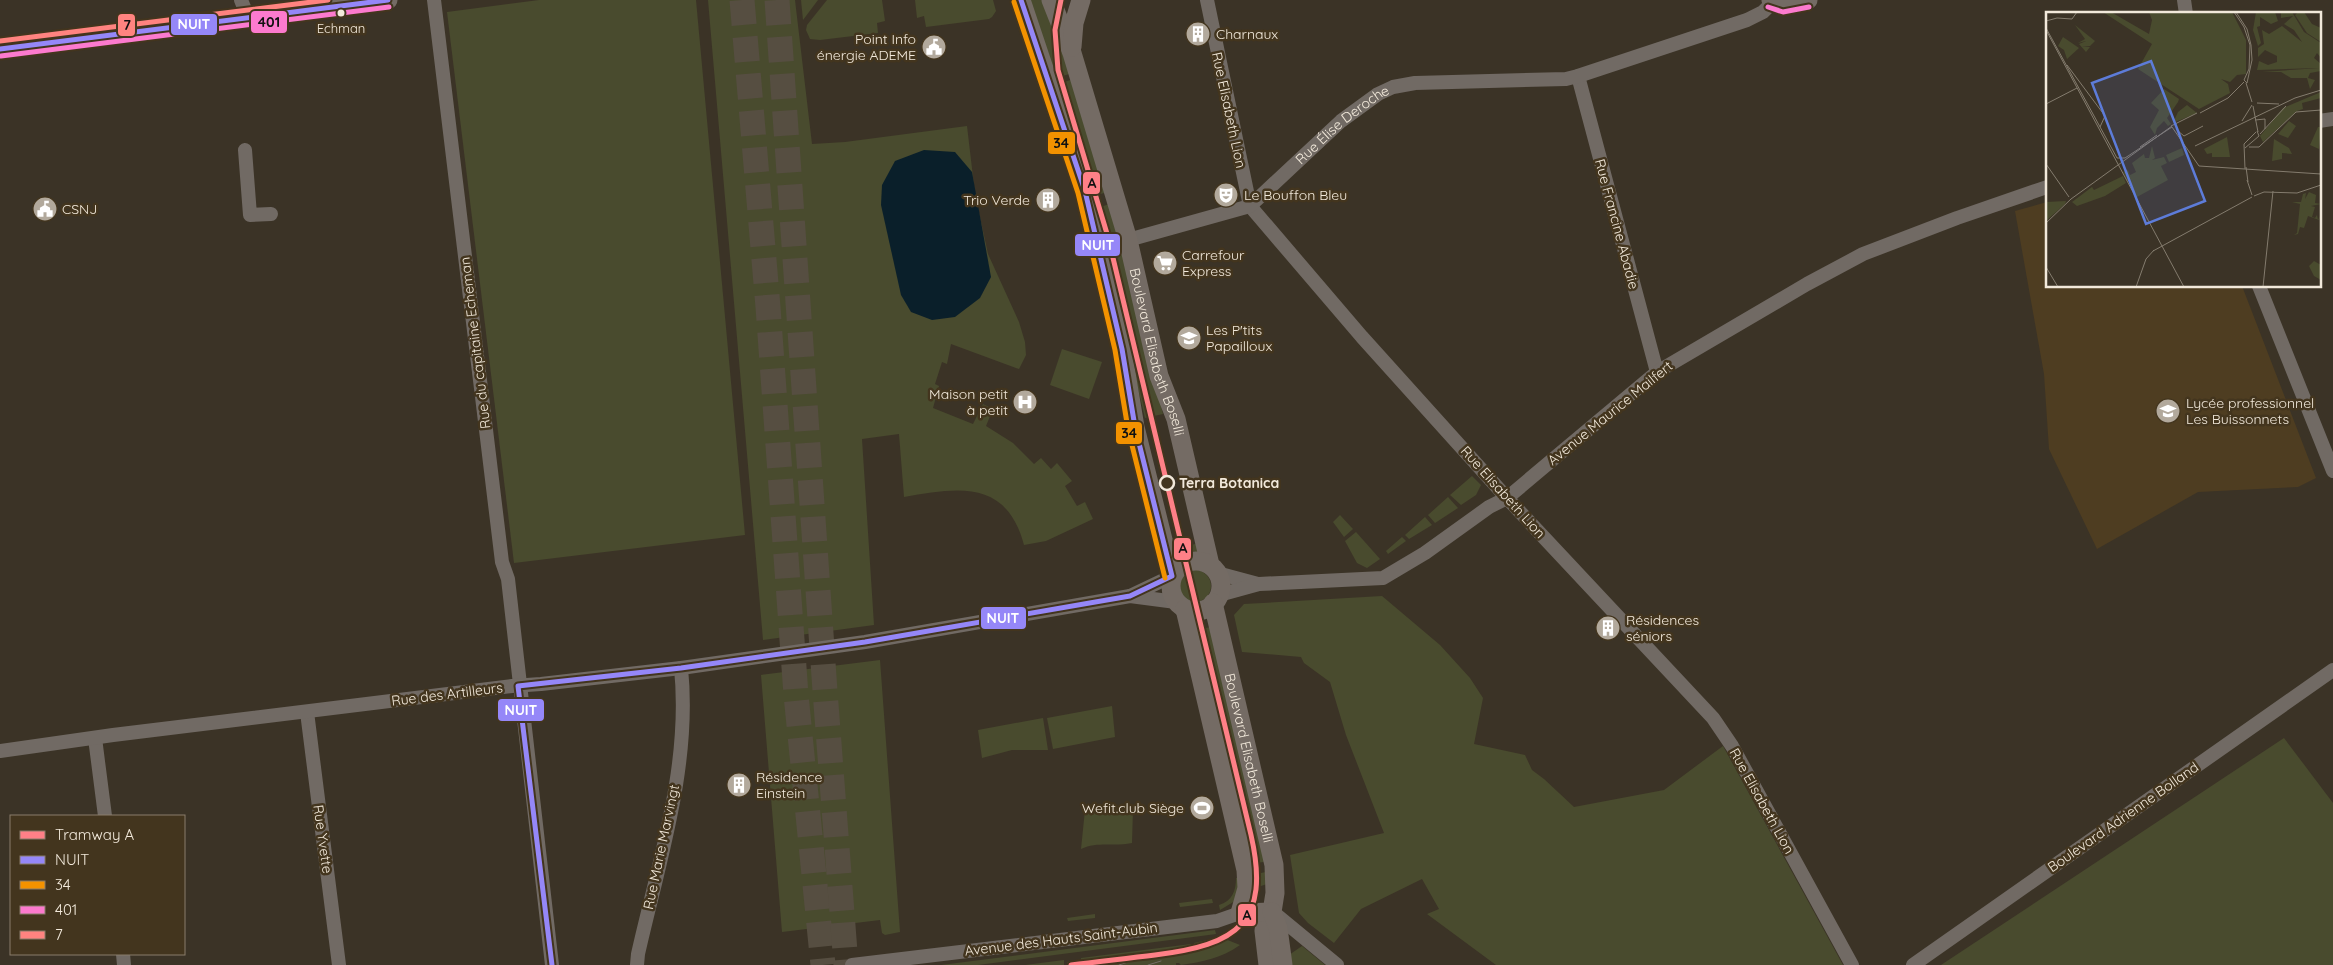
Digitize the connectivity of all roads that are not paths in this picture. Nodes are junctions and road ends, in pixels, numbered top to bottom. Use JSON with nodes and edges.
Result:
{"nodes":[{"id":1,"x":388,"y":0,"type":"edge"},
{"id":2,"x":434,"y":0,"type":"edge"},
{"id":3,"x":1021,"y":0,"type":"edge"},
{"id":4,"x":1051,"y":0,"type":"edge"},
{"id":5,"x":1081,"y":0,"type":"edge"},
{"id":6,"x":1207,"y":0,"type":"edge"},
{"id":7,"x":1808,"y":0,"type":"edge"},
{"id":8,"x":1772,"y":1,"type":"edge"},
{"id":9,"x":245,"y":8,"type":"edge"},
{"id":10,"x":0,"y":49,"type":"edge"},
{"id":11,"x":1072,"y":54,"type":"junction"},
{"id":12,"x":1578,"y":76,"type":"junction"},
{"id":13,"x":2333,"y":118,"type":"edge"},
{"id":14,"x":2320,"y":121,"type":"edge"},
{"id":15,"x":245,"y":150,"type":"dead end"},
{"id":16,"x":2046,"y":187,"type":"edge"},
{"id":17,"x":1250,"y":206,"type":"junction"},
{"id":18,"x":271,"y":214,"type":"dead end"},
{"id":19,"x":1128,"y":240,"type":"junction"},
{"id":20,"x":2261,"y":288,"type":"edge"},
{"id":21,"x":1657,"y":372,"type":"junction"},
{"id":22,"x":2333,"y":471,"type":"edge"},
{"id":23,"x":1507,"y":498,"type":"junction"},
{"id":24,"x":1213,"y":569,"type":"junction"},
{"id":25,"x":1172,"y":576,"type":"junction"},
{"id":26,"x":1259,"y":584,"type":"junction"},
{"id":27,"x":1130,"y":596,"type":"junction"},
{"id":28,"x":1216,"y":599,"type":"junction"},
{"id":29,"x":1181,"y":606,"type":"junction"},
{"id":30,"x":680,"y":668,"type":"junction"},
{"id":31,"x":2333,"y":670,"type":"edge"},
{"id":32,"x":518,"y":686,"type":"junction"},
{"id":33,"x":307,"y":712,"type":"junction"},
{"id":34,"x":95,"y":738,"type":"junction"},
{"id":35,"x":0,"y":751,"type":"edge"},
{"id":36,"x":105,"y":815,"type":"edge"},
{"id":37,"x":1272,"y":912,"type":"junction"},
{"id":38,"x":1240,"y":913,"type":"junction"},
{"id":39,"x":339,"y":965,"type":"edge"},
{"id":40,"x":552,"y":965,"type":"edge"},
{"id":41,"x":637,"y":965,"type":"edge"},
{"id":42,"x":852,"y":965,"type":"edge"},
{"id":43,"x":1268,"y":965,"type":"edge"},
{"id":44,"x":1283,"y":965,"type":"edge"},
{"id":45,"x":1337,"y":965,"type":"edge"},
{"id":46,"x":1852,"y":965,"type":"edge"},
{"id":47,"x":1913,"y":965,"type":"edge"}],
"edges":[{"from":1,"to":9,"type":"street"},
{"from":2,"to":32,"type":"street","name":"Rue du capitaine Echeman"},
{"from":3,"to":25,"type":"street"},
{"from":4,"to":11,"type":"street","name":"Boulevard Elisabeth Boselli"},
{"from":5,"to":11,"type":"street","name":"Boulevard Elisabeth Boselli"},
{"from":6,"to":17,"type":"street","name":"Rue Elisabeth Lion"},
{"from":7,"to":8,"type":"street"},
{"from":8,"to":12,"type":"street","name":"Rue Élise Deroche"},
{"from":9,"to":10,"type":"street"},
{"from":11,"to":19,"type":"street","name":"Boulevard Elisabeth Boselli"},
{"from":12,"to":17,"type":"street","name":"Rue Élise Deroche"},
{"from":12,"to":21,"type":"street","name":"Rue Francine Abadie"},
{"from":13,"to":14,"type":"street"},
{"from":15,"to":18,"type":"street"},
{"from":16,"to":21,"type":"street","name":"Avenue Maurice Mailfert"},
{"from":17,"to":19,"type":"street","name":"Rue Élise Deroche"},
{"from":17,"to":23,"type":"street","name":"Rue Elisabeth Lion"},
{"from":19,"to":24,"type":"street","name":"Boulevard Elisabeth Boselli"},
{"from":20,"to":22,"type":"street"},
{"from":21,"to":23,"type":"street","name":"Avenue Maurice Mailfert"},
{"from":23,"to":26,"type":"street","name":"Avenue Maurice Mailfert"},
{"from":23,"to":46,"type":"street","name":"Rue Elisabeth Lion"},
{"from":24,"to":25,"type":"street"},
{"from":24,"to":26,"type":"street","name":"Avenue Maurice Mailfert"},
{"from":24,"to":28,"type":"street"},
{"from":25,"to":27,"type":"street","name":"Rue des Artilleurs"},
{"from":25,"to":29,"type":"street"},
{"from":26,"to":28,"type":"street","name":"Avenue Maurice Mailfert"},
{"from":27,"to":29,"type":"street","name":"Rue des Artilleurs"},
{"from":27,"to":30,"type":"street","name":"Rue des Artilleurs"},
{"from":28,"to":29,"type":"street"},
{"from":28,"to":37,"type":"street","name":"Boulevard Elisabeth Boselli"},
{"from":29,"to":38,"type":"street","name":"Boulevard Elisabeth Boselli"},
{"from":30,"to":32,"type":"street","name":"Rue des Artilleurs"},
{"from":30,"to":41,"type":"street","name":"Rue Marie Marvingt"},
{"from":31,"to":47,"type":"street","name":"Boulevard Adrienne Bolland"},
{"from":32,"to":33,"type":"street","name":"Rue des Artilleurs"},
{"from":32,"to":40,"type":"street","name":"Rue du capitaine Echeman"},
{"from":33,"to":34,"type":"street","name":"Rue des Artilleurs"},
{"from":33,"to":39,"type":"street","name":"Rue Yvette"},
{"from":34,"to":35,"type":"street","name":"Rue des Artilleurs"},
{"from":34,"to":36,"type":"street"},
{"from":37,"to":38,"type":"street"},
{"from":37,"to":43,"type":"street","name":"Boulevard Elisabeth Boselli"},
{"from":37,"to":44,"type":"street","name":"Boulevard Elisabeth Boselli"},
{"from":37,"to":45,"type":"street"},
{"from":38,"to":42,"type":"street","name":"Avenue des Hauts Saint-Aubin"}]}
